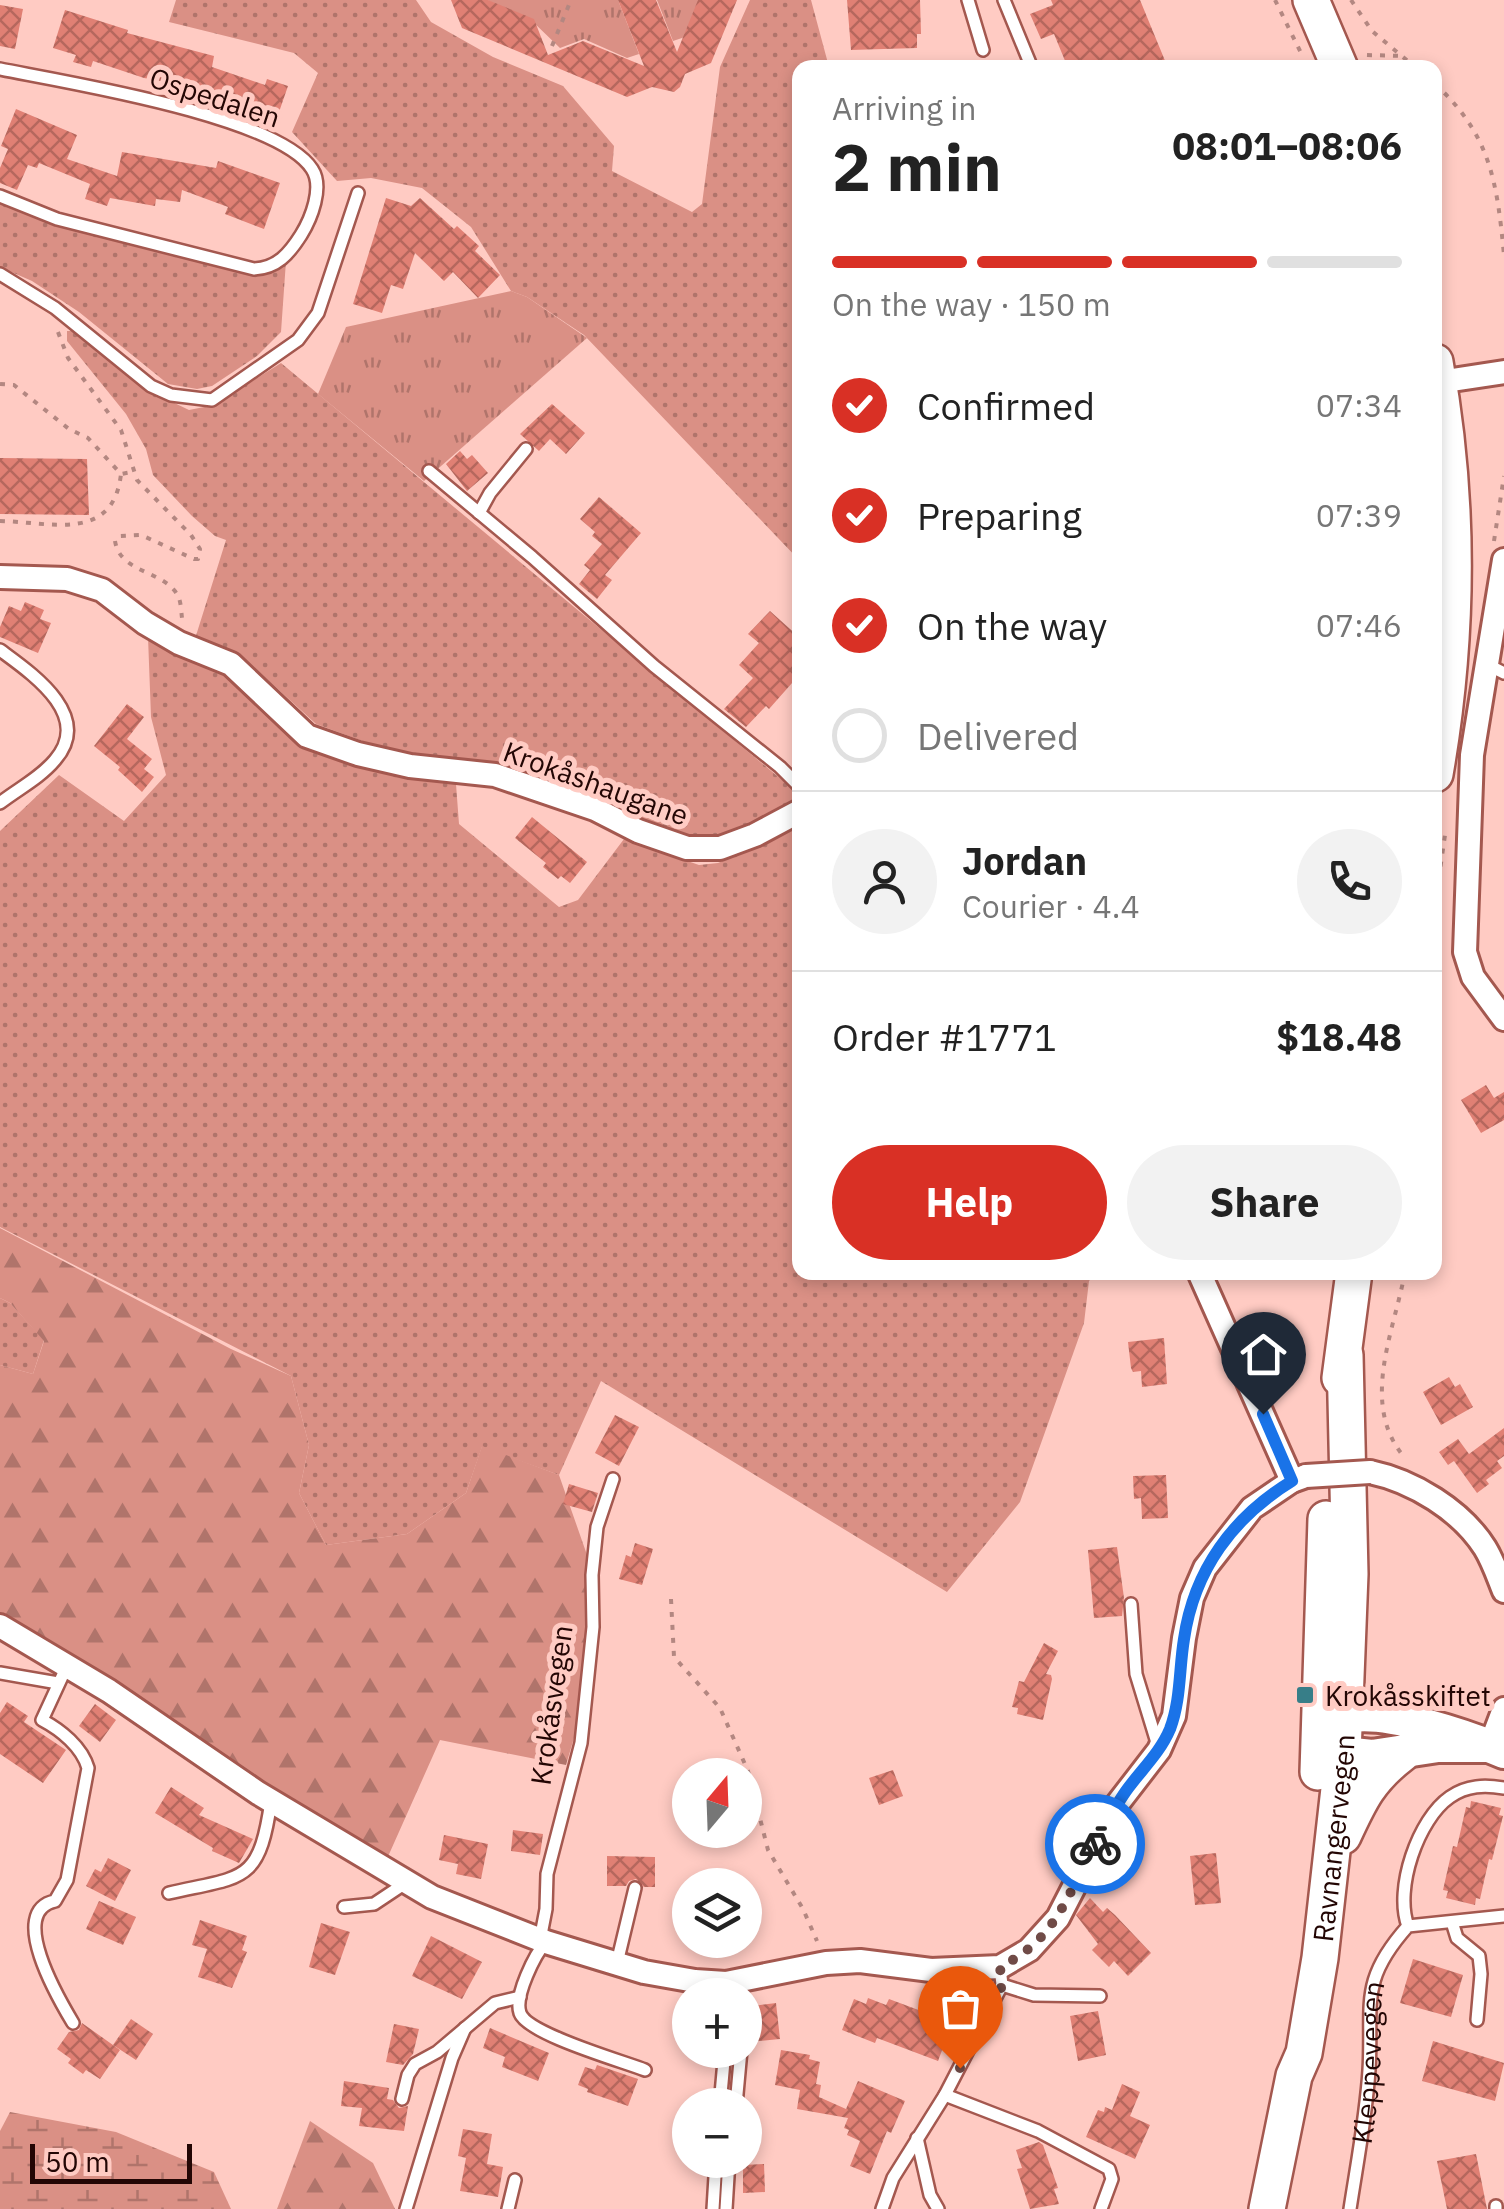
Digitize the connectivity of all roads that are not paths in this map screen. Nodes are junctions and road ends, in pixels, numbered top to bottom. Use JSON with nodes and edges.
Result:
{"nodes":[{"id":1,"x":968,"y":0,"type":"edge"},
{"id":2,"x":1004,"y":0,"type":"edge"},
{"id":3,"x":1312,"y":0,"type":"edge"},
{"id":4,"x":1332,"y":0,"type":"edge"},
{"id":5,"x":983,"y":50,"type":"dead end"},
{"id":6,"x":1029,"y":60,"type":"edge"},
{"id":7,"x":1351,"y":60,"type":"edge"},
{"id":8,"x":1353,"y":60,"type":"edge"},
{"id":9,"x":0,"y":69,"type":"edge"},
{"id":10,"x":358,"y":192,"type":"dead end"},
{"id":11,"x":0,"y":196,"type":"edge"},
{"id":12,"x":0,"y":274,"type":"edge"},
{"id":13,"x":1442,"y":372,"type":"edge"},
{"id":14,"x":1504,"y":372,"type":"edge"},
{"id":15,"x":1442,"y":408,"type":"edge"},
{"id":16,"x":526,"y":449,"type":"dead end"},
{"id":17,"x":428,"y":471,"type":"dead end"},
{"id":18,"x":478,"y":513,"type":"junction"},
{"id":19,"x":1504,"y":560,"type":"edge"},
{"id":20,"x":0,"y":577,"type":"edge"},
{"id":21,"x":0,"y":650,"type":"edge"},
{"id":22,"x":1490,"y":667,"type":"edge"},
{"id":23,"x":1442,"y":722,"type":"edge"},
{"id":24,"x":792,"y":779,"type":"edge"},
{"id":25,"x":0,"y":804,"type":"edge"},
{"id":26,"x":792,"y":815,"type":"edge"},
{"id":27,"x":1504,"y":1018,"type":"edge"},
{"id":28,"x":1204,"y":1280,"type":"edge"},
{"id":29,"x":1353,"y":1280,"type":"edge"},
{"id":30,"x":614,"y":1478,"type":"dead end"},
{"id":31,"x":1299,"y":1479,"type":"junction"},
{"id":32,"x":1495,"y":1554,"type":"edge"},
{"id":33,"x":1504,"y":1591,"type":"edge"},
{"id":34,"x":1131,"y":1604,"type":"dead end"},
{"id":35,"x":0,"y":1626,"type":"edge"},
{"id":36,"x":0,"y":1673,"type":"edge"},
{"id":37,"x":62,"y":1676,"type":"junction"},
{"id":38,"x":1504,"y":1709,"type":"edge"},
{"id":39,"x":1336,"y":1735,"type":"junction"},
{"id":40,"x":1497,"y":1749,"type":"edge"},
{"id":41,"x":1159,"y":1750,"type":"junction"},
{"id":42,"x":1403,"y":1753,"type":"junction"},
{"id":43,"x":1504,"y":1788,"type":"edge"},
{"id":44,"x":271,"y":1801,"type":"junction"},
{"id":45,"x":1330,"y":1864,"type":"junction"},
{"id":46,"x":406,"y":1882,"type":"junction"},
{"id":47,"x":635,"y":1888,"type":"dead end"},
{"id":48,"x":169,"y":1893,"type":"dead end"},
{"id":49,"x":344,"y":1906,"type":"dead end"},
{"id":50,"x":1504,"y":1916,"type":"edge"},
{"id":51,"x":1452,"y":1922,"type":"junction"},
{"id":52,"x":1408,"y":1926,"type":"junction"},
{"id":53,"x":543,"y":1941,"type":"junction"},
{"id":54,"x":617,"y":1963,"type":"junction"},
{"id":55,"x":1001,"y":1976,"type":"junction"},
{"id":56,"x":672,"y":1979,"type":"edge"},
{"id":57,"x":762,"y":1980,"type":"edge"},
{"id":58,"x":1100,"y":1996,"type":"dead end"},
{"id":59,"x":520,"y":1997,"type":"junction"},
{"id":60,"x":1477,"y":2020,"type":"dead end"},
{"id":61,"x":73,"y":2023,"type":"dead end"},
{"id":62,"x":466,"y":2028,"type":"junction"},
{"id":63,"x":645,"y":2070,"type":"dead end"},
{"id":64,"x":1294,"y":2076,"type":"junction"},
{"id":65,"x":944,"y":2094,"type":"junction"},
{"id":66,"x":402,"y":2099,"type":"dead end"},
{"id":67,"x":917,"y":2138,"type":"junction"},
{"id":68,"x":715,"y":2178,"type":"edge"},
{"id":69,"x":729,"y":2178,"type":"edge"},
{"id":70,"x":515,"y":2180,"type":"dead end"},
{"id":71,"x":406,"y":2209,"type":"edge"},
{"id":72,"x":508,"y":2209,"type":"edge"},
{"id":73,"x":713,"y":2209,"type":"edge"},
{"id":74,"x":726,"y":2209,"type":"edge"},
{"id":75,"x":882,"y":2209,"type":"edge"},
{"id":76,"x":938,"y":2209,"type":"edge"},
{"id":77,"x":1101,"y":2209,"type":"edge"},
{"id":78,"x":1267,"y":2209,"type":"edge"},
{"id":79,"x":1350,"y":2209,"type":"edge"}],
"edges":[{"from":1,"to":5,"type":"lane"},
{"from":2,"to":6,"type":"lane"},
{"from":3,"to":7,"type":"main road"},
{"from":4,"to":8,"type":"main road"},
{"from":9,"to":11,"type":"lane","name":"Ospedalen"},
{"from":10,"to":12,"type":"lane"},
{"from":13,"to":14,"type":"street"},
{"from":15,"to":23,"type":"main road"},
{"from":16,"to":18,"type":"lane"},
{"from":17,"to":18,"type":"lane"},
{"from":18,"to":24,"type":"lane"},
{"from":19,"to":22,"type":"street"},
{"from":20,"to":26,"type":"street","name":"Krokåshaugane"},
{"from":21,"to":25,"type":"lane"},
{"from":22,"to":27,"type":"street"},
{"from":28,"to":31,"type":"street"},
{"from":29,"to":39,"type":"main road","name":"Ravnangervegen"},
{"from":30,"to":53,"type":"lane","name":"Krokåsvegen"},
{"from":31,"to":32,"type":"street","bridge":true},
{"from":31,"to":41,"type":"street"},
{"from":32,"to":33,"type":"street"},
{"from":34,"to":41,"type":"lane"},
{"from":35,"to":37,"type":"street"},
{"from":36,"to":37,"type":"lane"},
{"from":37,"to":44,"type":"street"},
{"from":37,"to":61,"type":"lane"},
{"from":38,"to":40,"type":"street"},
{"from":39,"to":40,"type":"main road"},
{"from":39,"to":42,"type":"main road"},
{"from":39,"to":45,"type":"main road","name":"Ravnangervegen"},
{"from":39,"to":64,"type":"main road","name":"Ravnangervegen"},
{"from":40,"to":42,"type":"main road"},
{"from":41,"to":55,"type":"street"},
{"from":42,"to":45,"type":"main road"},
{"from":43,"to":52,"type":"lane"},
{"from":44,"to":46,"type":"street"},
{"from":44,"to":48,"type":"lane"},
{"from":45,"to":64,"type":"main road","name":"Ravnangervegen"},
{"from":46,"to":49,"type":"lane"},
{"from":46,"to":53,"type":"street"},
{"from":47,"to":54,"type":"lane"},
{"from":50,"to":51,"type":"lane"},
{"from":51,"to":52,"type":"lane"},
{"from":51,"to":60,"type":"lane"},
{"from":52,"to":79,"type":"lane","name":"Kleppevegen"},
{"from":53,"to":54,"type":"street"},
{"from":53,"to":59,"type":"lane","name":"Krokåsvegen"},
{"from":54,"to":56,"type":"street"},
{"from":55,"to":57,"type":"street"},
{"from":55,"to":58,"type":"lane"},
{"from":55,"to":65,"type":"lane"},
{"from":59,"to":62,"type":"lane"},
{"from":59,"to":63,"type":"lane"},
{"from":62,"to":66,"type":"lane"},
{"from":62,"to":71,"type":"lane"},
{"from":64,"to":78,"type":"main road","name":"Ravnangervegen"},
{"from":65,"to":67,"type":"lane"},
{"from":65,"to":77,"type":"lane"},
{"from":67,"to":75,"type":"lane"},
{"from":67,"to":76,"type":"lane"},
{"from":68,"to":73,"type":"lane"},
{"from":69,"to":74,"type":"lane"},
{"from":70,"to":72,"type":"lane"}]}
